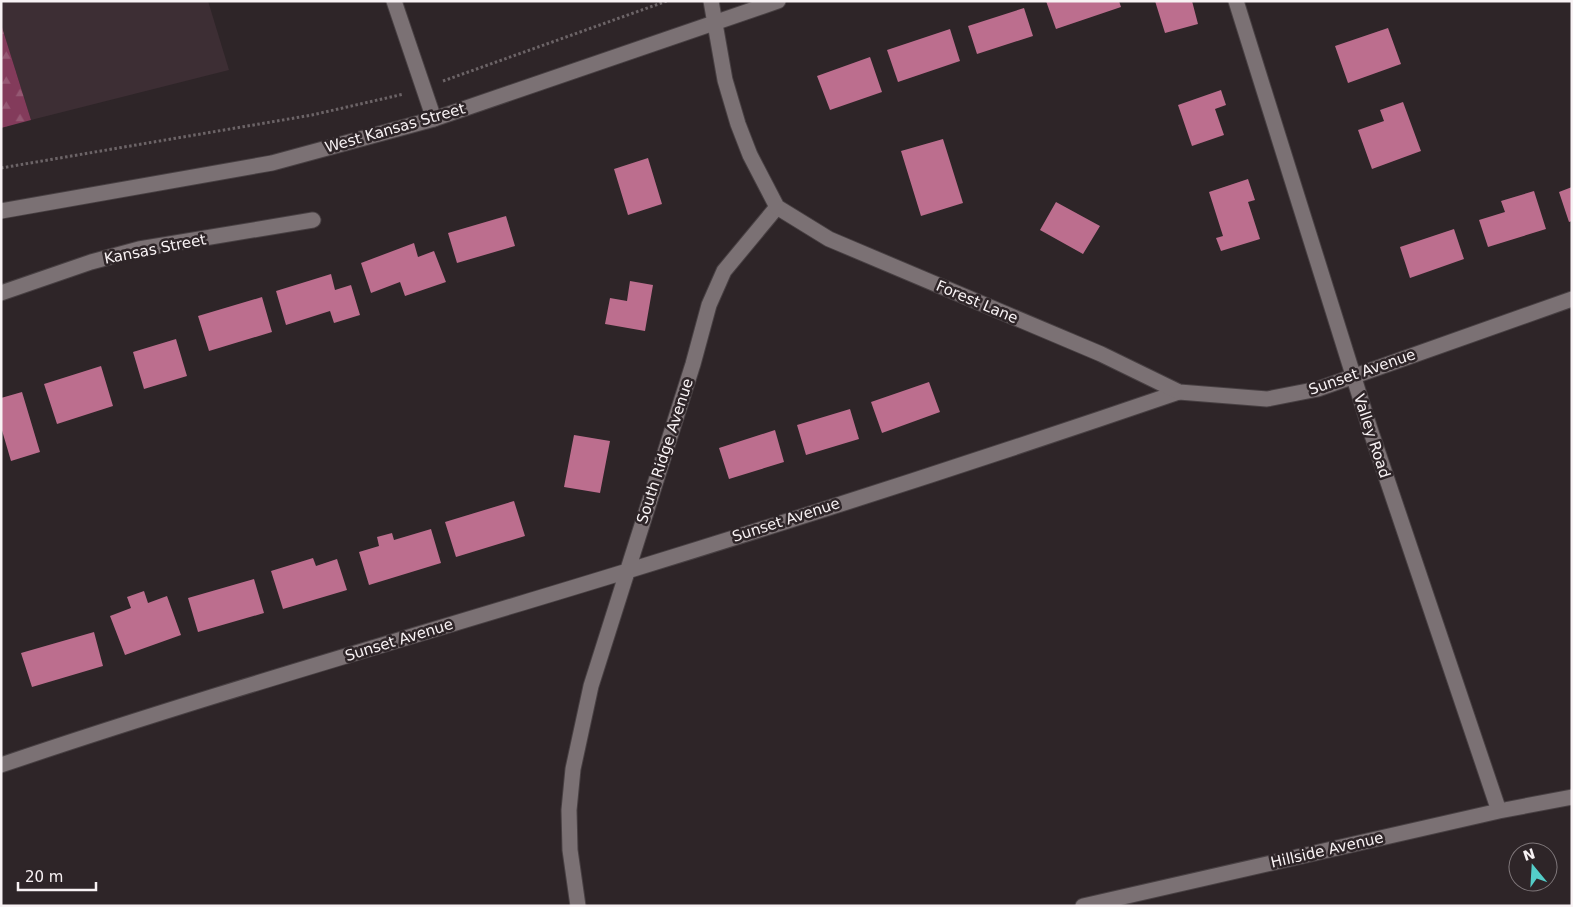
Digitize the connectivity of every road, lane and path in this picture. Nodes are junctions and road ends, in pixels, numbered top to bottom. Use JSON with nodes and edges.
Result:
{"nodes":[{"id":1,"x":394,"y":1,"type":"edge"},
{"id":2,"x":668,"y":1,"type":"edge"},
{"id":3,"x":711,"y":1,"type":"edge"},
{"id":4,"x":778,"y":1,"type":"edge"},
{"id":5,"x":1236,"y":1,"type":"edge"},
{"id":6,"x":715,"y":23,"type":"junction"},
{"id":7,"x":458,"y":76,"type":"dead end"},
{"id":8,"x":396,"y":96,"type":"dead end"},
{"id":9,"x":434,"y":119,"type":"junction"},
{"id":10,"x":1,"y":168,"type":"edge"},
{"id":11,"x":777,"y":207,"type":"junction"},
{"id":12,"x":1,"y":211,"type":"edge"},
{"id":13,"x":312,"y":220,"type":"dead end"},
{"id":14,"x":1,"y":293,"type":"edge"},
{"id":15,"x":1572,"y":299,"type":"edge"},
{"id":16,"x":1353,"y":376,"type":"junction"},
{"id":17,"x":1179,"y":392,"type":"junction"},
{"id":18,"x":627,"y":571,"type":"junction"},
{"id":19,"x":1,"y":765,"type":"edge"},
{"id":20,"x":1572,"y":797,"type":"edge"},
{"id":21,"x":1499,"y":811,"type":"junction"},
{"id":22,"x":578,"y":906,"type":"edge"},
{"id":23,"x":1083,"y":906,"type":"edge"}],
"edges":[{"from":1,"to":9,"type":"street"},
{"from":2,"to":7,"type":"path"},
{"from":3,"to":6,"type":"street"},
{"from":4,"to":6,"type":"street","name":"West Kansas Street"},
{"from":5,"to":16,"type":"street","name":"Valley Road"},
{"from":6,"to":9,"type":"street","name":"West Kansas Street"},
{"from":6,"to":11,"type":"street"},
{"from":8,"to":10,"type":"path"},
{"from":9,"to":12,"type":"street","name":"West Kansas Street"},
{"from":11,"to":17,"type":"street","name":"Forest Lane"},
{"from":11,"to":18,"type":"street","name":"South Ridge Avenue"},
{"from":13,"to":14,"type":"street","name":"Kansas Street"},
{"from":15,"to":16,"type":"street","name":"Sunset Avenue"},
{"from":16,"to":17,"type":"street","name":"Sunset Avenue"},
{"from":16,"to":21,"type":"street","name":"Valley Road"},
{"from":17,"to":18,"type":"street","name":"Sunset Avenue"},
{"from":18,"to":19,"type":"street","name":"Sunset Avenue"},
{"from":18,"to":22,"type":"street","name":"South Ridge Avenue"},
{"from":20,"to":21,"type":"street","name":"Hillside Avenue"},
{"from":21,"to":23,"type":"street","name":"Hillside Avenue"}]}
